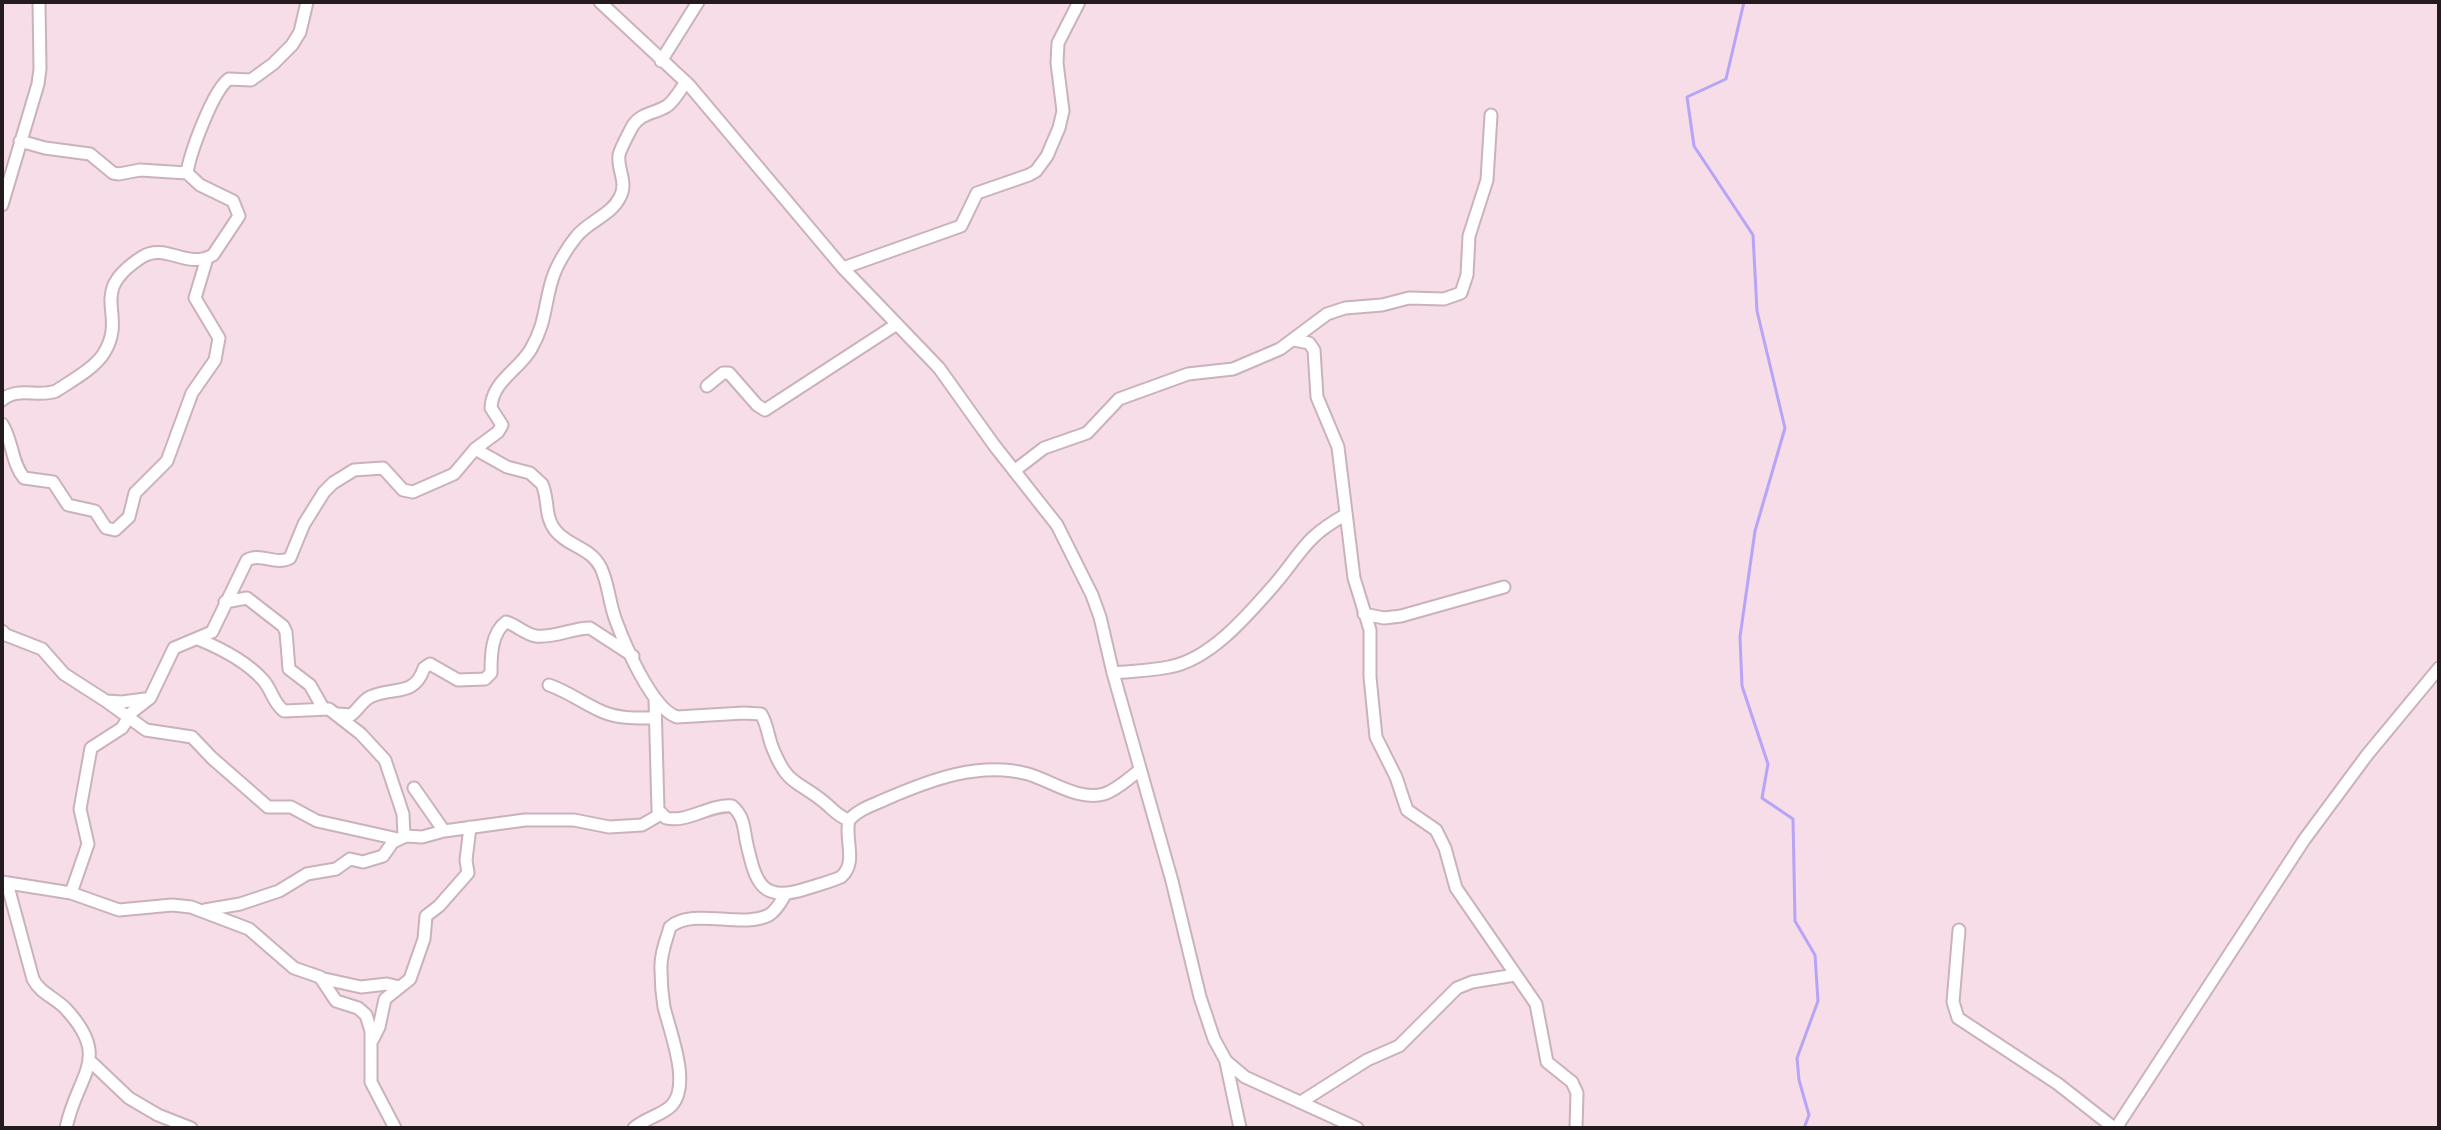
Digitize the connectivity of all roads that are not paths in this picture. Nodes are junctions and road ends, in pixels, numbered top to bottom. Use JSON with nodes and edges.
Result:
{"nodes":[{"id":1,"x":39,"y":2,"type":"edge"},
{"id":2,"x":307,"y":2,"type":"edge"},
{"id":3,"x":600,"y":2,"type":"edge"},
{"id":4,"x":698,"y":2,"type":"edge"},
{"id":5,"x":1079,"y":2,"type":"edge"},
{"id":6,"x":661,"y":61,"type":"junction"},
{"id":7,"x":686,"y":82,"type":"junction"},
{"id":8,"x":1491,"y":115,"type":"dead end"},
{"id":9,"x":20,"y":141,"type":"junction"},
{"id":10,"x":187,"y":173,"type":"junction"},
{"id":11,"x":2,"y":205,"type":"edge"},
{"id":12,"x":207,"y":258,"type":"junction"},
{"id":13,"x":843,"y":268,"type":"junction"},
{"id":14,"x":897,"y":324,"type":"junction"},
{"id":15,"x":1294,"y":340,"type":"junction"},
{"id":16,"x":707,"y":386,"type":"dead end"},
{"id":17,"x":2,"y":400,"type":"edge"},
{"id":18,"x":2,"y":424,"type":"edge"},
{"id":19,"x":475,"y":449,"type":"junction"},
{"id":20,"x":1014,"y":471,"type":"junction"},
{"id":21,"x":1345,"y":515,"type":"junction"},
{"id":22,"x":1504,"y":587,"type":"dead end"},
{"id":23,"x":225,"y":602,"type":"junction"},
{"id":24,"x":1364,"y":614,"type":"junction"},
{"id":25,"x":2,"y":631,"type":"edge"},
{"id":26,"x":197,"y":639,"type":"junction"},
{"id":27,"x":633,"y":656,"type":"junction"},
{"id":28,"x":2439,"y":668,"type":"edge"},
{"id":29,"x":1113,"y":673,"type":"junction"},
{"id":30,"x":549,"y":685,"type":"dead end"},
{"id":31,"x":150,"y":698,"type":"junction"},
{"id":32,"x":655,"y":700,"type":"junction"},
{"id":33,"x":106,"y":701,"type":"junction"},
{"id":34,"x":323,"y":708,"type":"junction"},
{"id":35,"x":338,"y":714,"type":"junction"},
{"id":36,"x":655,"y":718,"type":"junction"},
{"id":37,"x":128,"y":719,"type":"junction"},
{"id":38,"x":1140,"y":770,"type":"junction"},
{"id":39,"x":414,"y":788,"type":"dead end"},
{"id":40,"x":661,"y":814,"type":"junction"},
{"id":41,"x":849,"y":820,"type":"junction"},
{"id":42,"x":470,"y":827,"type":"junction"},
{"id":43,"x":444,"y":831,"type":"junction"},
{"id":44,"x":401,"y":837,"type":"junction"},
{"id":45,"x":5,"y":883,"type":"edge"},
{"id":46,"x":71,"y":893,"type":"junction"},
{"id":47,"x":785,"y":895,"type":"junction"},
{"id":48,"x":205,"y":910,"type":"junction"},
{"id":49,"x":1959,"y":930,"type":"dead end"},
{"id":50,"x":1515,"y":975,"type":"junction"},
{"id":51,"x":320,"y":977,"type":"junction"},
{"id":52,"x":399,"y":987,"type":"junction"},
{"id":53,"x":372,"y":1043,"type":"junction"},
{"id":54,"x":90,"y":1061,"type":"junction"},
{"id":55,"x":1226,"y":1061,"type":"junction"},
{"id":56,"x":1301,"y":1102,"type":"junction"},
{"id":57,"x":66,"y":1128,"type":"edge"},
{"id":58,"x":191,"y":1128,"type":"edge"},
{"id":59,"x":395,"y":1128,"type":"edge"},
{"id":60,"x":634,"y":1128,"type":"edge"},
{"id":61,"x":1240,"y":1128,"type":"edge"},
{"id":62,"x":1357,"y":1128,"type":"edge"},
{"id":63,"x":1576,"y":1128,"type":"edge"},
{"id":64,"x":2115,"y":1128,"type":"edge"}],
"edges":[{"from":1,"to":9,"type":"street"},
{"from":2,"to":10,"type":"street"},
{"from":3,"to":6,"type":"street"},
{"from":4,"to":6,"type":"street"},
{"from":5,"to":13,"type":"street"},
{"from":6,"to":7,"type":"street"},
{"from":7,"to":13,"type":"street"},
{"from":7,"to":19,"type":"street"},
{"from":8,"to":15,"type":"street"},
{"from":9,"to":10,"type":"street"},
{"from":9,"to":11,"type":"street"},
{"from":10,"to":12,"type":"street"},
{"from":12,"to":17,"type":"street"},
{"from":12,"to":18,"type":"street"},
{"from":13,"to":14,"type":"street"},
{"from":14,"to":16,"type":"street"},
{"from":14,"to":20,"type":"street"},
{"from":15,"to":20,"type":"street"},
{"from":15,"to":21,"type":"street"},
{"from":19,"to":23,"type":"street"},
{"from":19,"to":27,"type":"street"},
{"from":20,"to":29,"type":"street"},
{"from":21,"to":24,"type":"street"},
{"from":21,"to":29,"type":"street"},
{"from":22,"to":24,"type":"street"},
{"from":23,"to":26,"type":"street"},
{"from":23,"to":34,"type":"street"},
{"from":24,"to":50,"type":"street"},
{"from":25,"to":33,"type":"street"},
{"from":26,"to":31,"type":"street"},
{"from":26,"to":34,"type":"street"},
{"from":27,"to":32,"type":"street"},
{"from":27,"to":35,"type":"street"},
{"from":28,"to":64,"type":"street"},
{"from":29,"to":38,"type":"street"},
{"from":30,"to":36,"type":"street"},
{"from":31,"to":33,"type":"street"},
{"from":31,"to":37,"type":"street"},
{"from":32,"to":36,"type":"street"},
{"from":32,"to":41,"type":"street"},
{"from":33,"to":37,"type":"street"},
{"from":34,"to":35,"type":"street"},
{"from":35,"to":44,"type":"street"},
{"from":36,"to":40,"type":"street"},
{"from":37,"to":44,"type":"street"},
{"from":37,"to":46,"type":"street"},
{"from":38,"to":41,"type":"street"},
{"from":38,"to":55,"type":"street"},
{"from":39,"to":43,"type":"street"},
{"from":40,"to":42,"type":"street"},
{"from":40,"to":47,"type":"street"},
{"from":41,"to":47,"type":"street"},
{"from":42,"to":43,"type":"street"},
{"from":42,"to":52,"type":"street"},
{"from":43,"to":44,"type":"street"},
{"from":44,"to":48,"type":"street"},
{"from":45,"to":46,"type":"street"},
{"from":45,"to":54,"type":"street"},
{"from":46,"to":48,"type":"street"},
{"from":47,"to":60,"type":"street"},
{"from":48,"to":51,"type":"street"},
{"from":49,"to":64,"type":"street"},
{"from":50,"to":56,"type":"street"},
{"from":50,"to":63,"type":"street"},
{"from":51,"to":52,"type":"street"},
{"from":51,"to":53,"type":"street"},
{"from":52,"to":53,"type":"street"},
{"from":53,"to":59,"type":"street"},
{"from":54,"to":57,"type":"street"},
{"from":54,"to":58,"type":"street"},
{"from":55,"to":56,"type":"street"},
{"from":55,"to":61,"type":"street"},
{"from":56,"to":62,"type":"street"}]}
